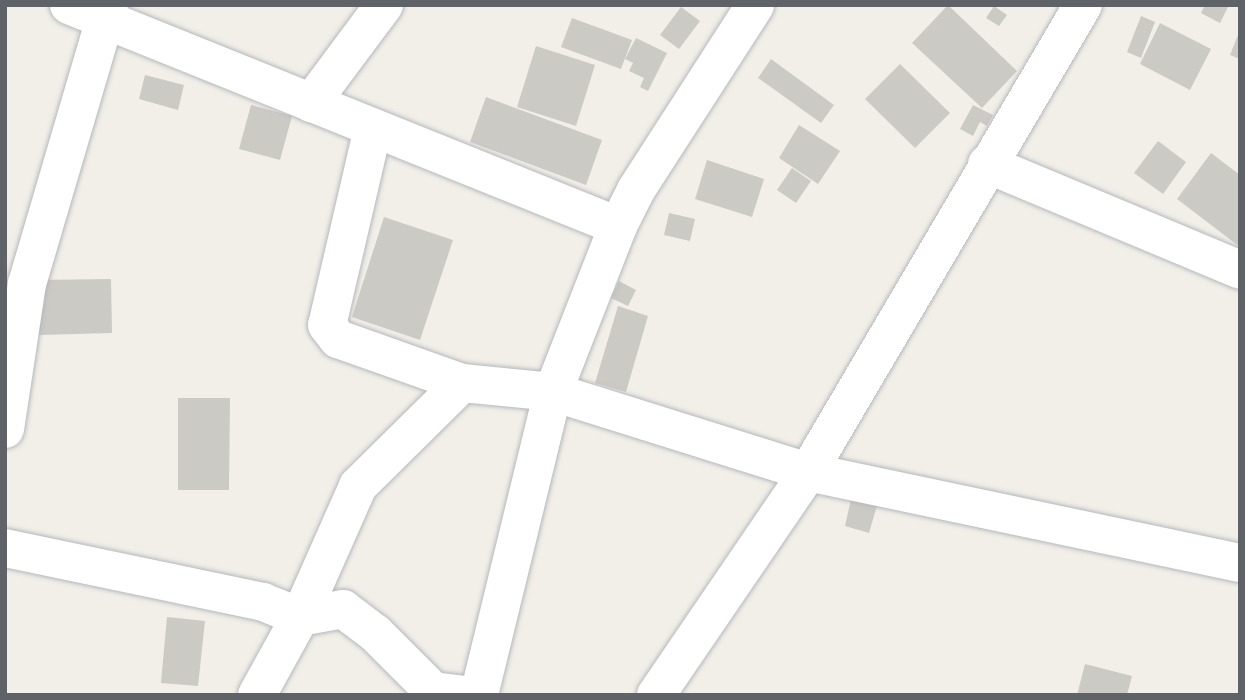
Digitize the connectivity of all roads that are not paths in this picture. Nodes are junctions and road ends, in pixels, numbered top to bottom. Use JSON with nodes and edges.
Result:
{"nodes":[{"id":1,"x":69,"y":5,"type":"edge"},
{"id":2,"x":384,"y":5,"type":"edge"},
{"id":3,"x":755,"y":5,"type":"edge"},
{"id":4,"x":1083,"y":5,"type":"edge"},
{"id":5,"x":107,"y":12,"type":"edge"},
{"id":6,"x":311,"y":103,"type":"junction"},
{"id":7,"x":373,"y":128,"type":"junction"},
{"id":8,"x":988,"y":164,"type":"junction"},
{"id":9,"x":618,"y":226,"type":"junction"},
{"id":10,"x":1240,"y":270,"type":"edge"},
{"id":11,"x":462,"y":383,"type":"junction"},
{"id":12,"x":553,"y":392,"type":"junction"},
{"id":13,"x":5,"y":429,"type":"edge"},
{"id":14,"x":808,"y":472,"type":"junction"},
{"id":15,"x":5,"y":548,"type":"edge"},
{"id":16,"x":1240,"y":563,"type":"edge"},
{"id":17,"x":300,"y":617,"type":"junction"},
{"id":18,"x":257,"y":695,"type":"edge"},
{"id":19,"x":468,"y":695,"type":"edge"},
{"id":20,"x":479,"y":695,"type":"edge"},
{"id":21,"x":656,"y":695,"type":"edge"}],
"edges":[{"from":1,"to":5,"type":"street"},
{"from":2,"to":6,"type":"street"},
{"from":3,"to":9,"type":"street"},
{"from":4,"to":8,"type":"street"},
{"from":5,"to":6,"type":"street"},
{"from":5,"to":13,"type":"street"},
{"from":6,"to":7,"type":"street"},
{"from":7,"to":9,"type":"street"},
{"from":7,"to":11,"type":"street"},
{"from":8,"to":10,"type":"street"},
{"from":8,"to":14,"type":"street"},
{"from":9,"to":12,"type":"street"},
{"from":11,"to":12,"type":"street"},
{"from":11,"to":17,"type":"street"},
{"from":12,"to":14,"type":"street"},
{"from":12,"to":20,"type":"street"},
{"from":14,"to":16,"type":"street"},
{"from":14,"to":21,"type":"street"},
{"from":15,"to":17,"type":"street"},
{"from":17,"to":18,"type":"street"},
{"from":17,"to":19,"type":"street"}]}
